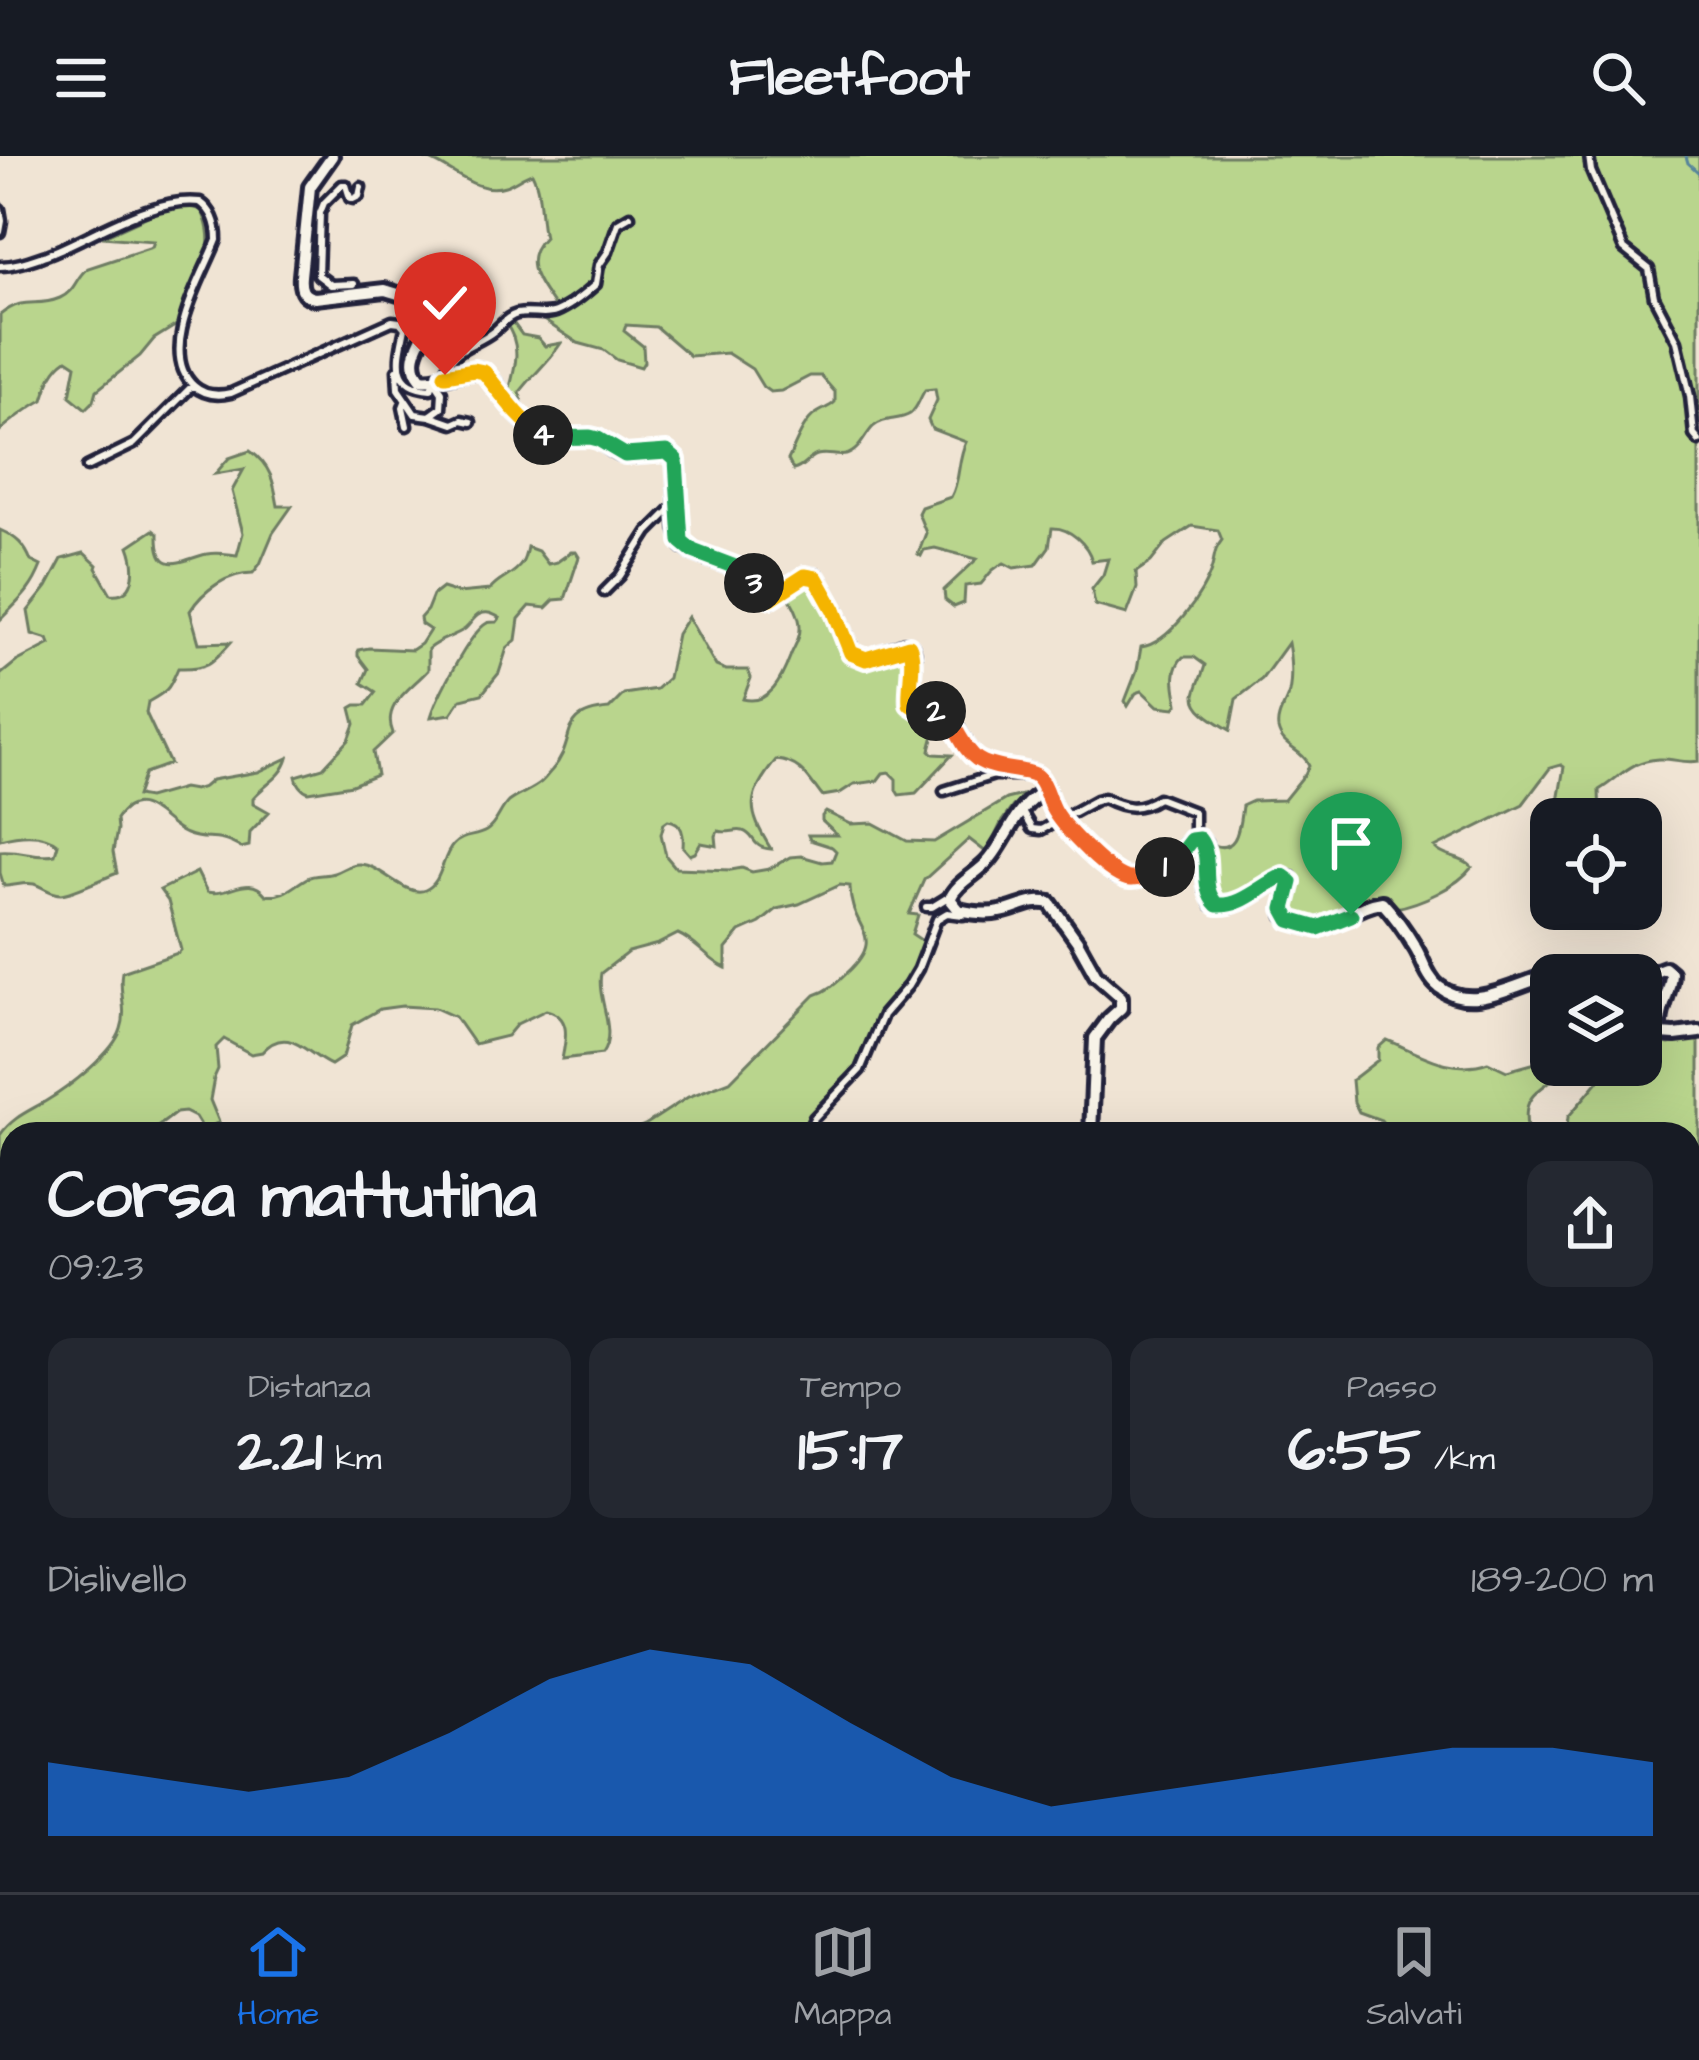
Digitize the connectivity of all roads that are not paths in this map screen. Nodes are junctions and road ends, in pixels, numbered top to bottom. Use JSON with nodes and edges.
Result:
{"nodes":[{"id":1,"x":332,"y":156,"type":"edge"},
{"id":2,"x":1588,"y":156,"type":"edge"},
{"id":3,"x":361,"y":187,"type":"dead end"},
{"id":4,"x":0,"y":209,"type":"edge"},
{"id":5,"x":630,"y":216,"type":"dead end"},
{"id":6,"x":0,"y":232,"type":"edge"},
{"id":7,"x":0,"y":266,"type":"edge"},
{"id":8,"x":354,"y":284,"type":"dead end"},
{"id":9,"x":398,"y":367,"type":"junction"},
{"id":10,"x":438,"y":379,"type":"junction"},
{"id":11,"x":193,"y":385,"type":"junction"},
{"id":12,"x":405,"y":402,"type":"junction"},
{"id":13,"x":430,"y":416,"type":"junction"},
{"id":14,"x":471,"y":422,"type":"dead end"},
{"id":15,"x":407,"y":426,"type":"dead end"},
{"id":16,"x":1699,"y":441,"type":"edge"},
{"id":17,"x":87,"y":466,"type":"dead end"},
{"id":18,"x":675,"y":476,"type":"junction"},
{"id":19,"x":671,"y":509,"type":"junction"},
{"id":20,"x":680,"y":537,"type":"junction"},
{"id":21,"x":604,"y":592,"type":"dead end"},
{"id":22,"x":1029,"y":772,"type":"junction"},
{"id":23,"x":944,"y":791,"type":"dead end"},
{"id":24,"x":1044,"y":791,"type":"junction"},
{"id":25,"x":1021,"y":810,"type":"junction"},
{"id":26,"x":1060,"y":820,"type":"junction"},
{"id":27,"x":1194,"y":839,"type":"junction"},
{"id":28,"x":950,"y":896,"type":"junction"},
{"id":29,"x":926,"y":907,"type":"dead end"},
{"id":30,"x":969,"y":913,"type":"junction"},
{"id":31,"x":1662,"y":969,"type":"edge"},
{"id":32,"x":1530,"y":981,"type":"edge"},
{"id":33,"x":1662,"y":1013,"type":"edge"},
{"id":34,"x":1699,"y":1032,"type":"edge"},
{"id":35,"x":1662,"y":1034,"type":"edge"},
{"id":36,"x":812,"y":1122,"type":"edge"},
{"id":37,"x":1092,"y":1122,"type":"edge"}],
"edges":[{"from":1,"to":10,"type":"street"},
{"from":2,"to":16,"type":"street"},
{"from":3,"to":8,"type":"street"},
{"from":4,"to":6,"type":"street"},
{"from":5,"to":10,"type":"street"},
{"from":7,"to":11,"type":"street"},
{"from":9,"to":10,"type":"street"},
{"from":9,"to":11,"type":"street"},
{"from":9,"to":12,"type":"street"},
{"from":10,"to":13,"type":"street"},
{"from":10,"to":18,"type":"street"},
{"from":11,"to":17,"type":"street"},
{"from":12,"to":13,"type":"street"},
{"from":12,"to":15,"type":"street"},
{"from":13,"to":14,"type":"street"},
{"from":18,"to":19,"type":"street"},
{"from":18,"to":20,"type":"street"},
{"from":19,"to":20,"type":"street"},
{"from":19,"to":21,"type":"street"},
{"from":20,"to":22,"type":"street"},
{"from":22,"to":23,"type":"street"},
{"from":22,"to":24,"type":"street"},
{"from":24,"to":25,"type":"street"},
{"from":24,"to":26,"type":"street"},
{"from":25,"to":26,"type":"street"},
{"from":25,"to":28,"type":"street"},
{"from":26,"to":27,"type":"street"},
{"from":26,"to":27,"type":"street"},
{"from":27,"to":32,"type":"street"},
{"from":28,"to":29,"type":"street"},
{"from":28,"to":30,"type":"street"},
{"from":30,"to":36,"type":"street"},
{"from":30,"to":37,"type":"street"},
{"from":31,"to":33,"type":"street"},
{"from":34,"to":35,"type":"street"}]}
